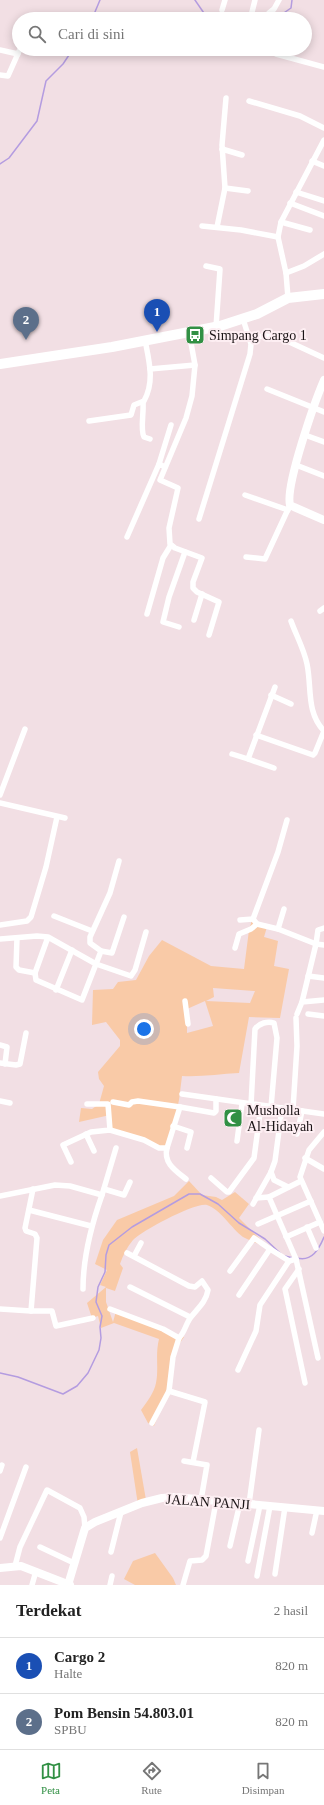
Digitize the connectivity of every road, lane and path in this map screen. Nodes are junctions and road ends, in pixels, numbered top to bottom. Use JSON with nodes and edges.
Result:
{"nodes":[{"id":1,"x":225,"y":0,"type":"edge"},
{"id":2,"x":255,"y":0,"type":"edge"},
{"id":3,"x":279,"y":0,"type":"edge"},
{"id":4,"x":222,"y":10,"type":"dead end"},
{"id":5,"x":252,"y":12,"type":"dead end"},
{"id":6,"x":270,"y":12,"type":"edge"},
{"id":7,"x":0,"y":50,"type":"edge"},
{"id":8,"x":12,"y":51,"type":"edge"},
{"id":9,"x":17,"y":56,"type":"edge"},
{"id":10,"x":283,"y":56,"type":"edge"},
{"id":11,"x":324,"y":67,"type":"edge"},
{"id":12,"x":0,"y":74,"type":"edge"},
{"id":13,"x":226,"y":98,"type":"dead end"},
{"id":14,"x":249,"y":101,"type":"dead end"},
{"id":15,"x":324,"y":128,"type":"edge"},
{"id":16,"x":323,"y":144,"type":"edge"},
{"id":17,"x":222,"y":149,"type":"junction"},
{"id":18,"x":242,"y":155,"type":"dead end"},
{"id":19,"x":312,"y":161,"type":"junction"},
{"id":20,"x":324,"y":166,"type":"edge"},
{"id":21,"x":225,"y":188,"type":"junction"},
{"id":22,"x":248,"y":191,"type":"dead end"},
{"id":23,"x":296,"y":192,"type":"junction"},
{"id":24,"x":324,"y":201,"type":"edge"},
{"id":25,"x":290,"y":203,"type":"junction"},
{"id":26,"x":324,"y":216,"type":"edge"},
{"id":27,"x":281,"y":222,"type":"junction"},
{"id":28,"x":202,"y":226,"type":"dead end"},
{"id":29,"x":217,"y":227,"type":"junction"},
{"id":30,"x":310,"y":230,"type":"dead end"},
{"id":31,"x":278,"y":237,"type":"junction"},
{"id":32,"x":324,"y":254,"type":"edge"},
{"id":33,"x":206,"y":266,"type":"dead end"},
{"id":34,"x":286,"y":273,"type":"junction"},
{"id":35,"x":324,"y":294,"type":"edge"},
{"id":36,"x":288,"y":298,"type":"junction"},
{"id":37,"x":243,"y":319,"type":"junction"},
{"id":38,"x":216,"y":327,"type":"junction"},
{"id":39,"x":189,"y":332,"type":"junction"},
{"id":40,"x":249,"y":337,"type":"junction"},
{"id":41,"x":146,"y":340,"type":"junction"},
{"id":42,"x":324,"y":358,"type":"edge"},
{"id":43,"x":0,"y":364,"type":"edge"},
{"id":44,"x":195,"y":365,"type":"junction"},
{"id":45,"x":150,"y":369,"type":"junction"},
{"id":46,"x":324,"y":380,"type":"edge"},
{"id":47,"x":267,"y":389,"type":"dead end"},
{"id":48,"x":143,"y":402,"type":"junction"},
{"id":49,"x":314,"y":408,"type":"junction"},
{"id":50,"x":324,"y":412,"type":"edge"},
{"id":51,"x":89,"y":421,"type":"dead end"},
{"id":52,"x":171,"y":425,"type":"dead end"},
{"id":53,"x":305,"y":435,"type":"junction"},
{"id":54,"x":150,"y":439,"type":"dead end"},
{"id":55,"x":324,"y":442,"type":"edge"},
{"id":56,"x":296,"y":465,"type":"junction"},
{"id":57,"x":162,"y":466,"type":"junction"},
{"id":58,"x":324,"y":476,"type":"edge"},
{"id":59,"x":245,"y":495,"type":"dead end"},
{"id":60,"x":289,"y":507,"type":"junction"},
{"id":61,"x":199,"y":519,"type":"dead end"},
{"id":62,"x":324,"y":520,"type":"edge"},
{"id":63,"x":127,"y":537,"type":"dead end"},
{"id":64,"x":171,"y":545,"type":"junction"},
{"id":65,"x":185,"y":552,"type":"junction"},
{"id":66,"x":246,"y":557,"type":"dead end"},
{"id":67,"x":202,"y":594,"type":"junction"},
{"id":68,"x":147,"y":614,"type":"dead end"},
{"id":69,"x":194,"y":620,"type":"dead end"},
{"id":70,"x":291,"y":621,"type":"dead end"},
{"id":71,"x":179,"y":627,"type":"dead end"},
{"id":72,"x":209,"y":634,"type":"dead end"},
{"id":73,"x":275,"y":687,"type":"dead end"},
{"id":74,"x":271,"y":695,"type":"junction"},
{"id":75,"x":291,"y":704,"type":"dead end"},
{"id":76,"x":25,"y":729,"type":"dead end"},
{"id":77,"x":324,"y":731,"type":"edge"},
{"id":78,"x":256,"y":735,"type":"junction"},
{"id":79,"x":232,"y":754,"type":"dead end"},
{"id":80,"x":248,"y":759,"type":"junction"},
{"id":81,"x":274,"y":768,"type":"dead end"},
{"id":82,"x":0,"y":795,"type":"edge"},
{"id":83,"x":0,"y":803,"type":"edge"},
{"id":84,"x":57,"y":817,"type":"junction"},
{"id":85,"x":65,"y":818,"type":"dead end"},
{"id":86,"x":287,"y":820,"type":"dead end"},
{"id":87,"x":119,"y":861,"type":"dead end"},
{"id":88,"x":284,"y":909,"type":"dead end"},
{"id":89,"x":54,"y":916,"type":"dead end"},
{"id":90,"x":124,"y":917,"type":"dead end"},
{"id":91,"x":240,"y":920,"type":"dead end"},
{"id":92,"x":255,"y":922,"type":"junction"},
{"id":93,"x":0,"y":925,"type":"edge"},
{"id":94,"x":324,"y":928,"type":"edge"},
{"id":95,"x":278,"y":929,"type":"junction"},
{"id":96,"x":92,"y":931,"type":"junction"},
{"id":97,"x":146,"y":932,"type":"dead end"},
{"id":98,"x":48,"y":937,"type":"junction"},
{"id":99,"x":17,"y":938,"type":"junction"},
{"id":100,"x":0,"y":939,"type":"edge"},
{"id":101,"x":316,"y":944,"type":"junction"},
{"id":102,"x":324,"y":944,"type":"edge"},
{"id":103,"x":235,"y":948,"type":"dead end"},
{"id":104,"x":72,"y":950,"type":"junction"},
{"id":105,"x":101,"y":951,"type":"junction"},
{"id":106,"x":96,"y":964,"type":"junction"},
{"id":107,"x":35,"y":973,"type":"junction"},
{"id":108,"x":308,"y":976,"type":"junction"},
{"id":109,"x":324,"y":978,"type":"edge"},
{"id":110,"x":56,"y":990,"type":"junction"},
{"id":111,"x":324,"y":1000,"type":"edge"},
{"id":112,"x":186,"y":1001,"type":"dead end"},
{"id":113,"x":302,"y":1002,"type":"junction"},
{"id":114,"x":308,"y":1014,"type":"dead end"},
{"id":115,"x":324,"y":1016,"type":"edge"},
{"id":116,"x":188,"y":1024,"type":"dead end"},
{"id":117,"x":26,"y":1033,"type":"dead end"},
{"id":118,"x":0,"y":1045,"type":"edge"},
{"id":119,"x":3,"y":1063,"type":"edge"},
{"id":120,"x":182,"y":1094,"type":"dead end"},
{"id":121,"x":216,"y":1099,"type":"junction"},
{"id":122,"x":0,"y":1101,"type":"edge"},
{"id":123,"x":113,"y":1102,"type":"dead end"},
{"id":124,"x":10,"y":1103,"type":"dead end"},
{"id":125,"x":87,"y":1104,"type":"dead end"},
{"id":126,"x":242,"y":1104,"type":"junction"},
{"id":127,"x":251,"y":1105,"type":"junction"},
{"id":128,"x":261,"y":1106,"type":"junction"},
{"id":129,"x":180,"y":1107,"type":"junction"},
{"id":130,"x":271,"y":1107,"type":"junction"},
{"id":131,"x":282,"y":1108,"type":"junction"},
{"id":132,"x":293,"y":1110,"type":"junction"},
{"id":133,"x":302,"y":1111,"type":"junction"},
{"id":134,"x":324,"y":1114,"type":"edge"},
{"id":135,"x":173,"y":1126,"type":"junction"},
{"id":136,"x":110,"y":1130,"type":"junction"},
{"id":137,"x":86,"y":1134,"type":"junction"},
{"id":138,"x":297,"y":1134,"type":"dead end"},
{"id":139,"x":323,"y":1134,"type":"edge"},
{"id":140,"x":237,"y":1141,"type":"dead end"},
{"id":141,"x":116,"y":1148,"type":"dead end"},
{"id":142,"x":167,"y":1148,"type":"junction"},
{"id":143,"x":187,"y":1148,"type":"dead end"},
{"id":144,"x":94,"y":1151,"type":"dead end"},
{"id":145,"x":305,"y":1158,"type":"junction"},
{"id":146,"x":71,"y":1162,"type":"dead end"},
{"id":147,"x":324,"y":1169,"type":"edge"},
{"id":148,"x":271,"y":1172,"type":"junction"},
{"id":149,"x":211,"y":1178,"type":"dead end"},
{"id":150,"x":186,"y":1179,"type":"dead end"},
{"id":151,"x":130,"y":1182,"type":"dead end"},
{"id":152,"x":301,"y":1182,"type":"junction"},
{"id":153,"x":288,"y":1187,"type":"junction"},
{"id":154,"x":33,"y":1189,"type":"junction"},
{"id":155,"x":103,"y":1192,"type":"junction"},
{"id":156,"x":0,"y":1196,"type":"edge"},
{"id":157,"x":270,"y":1196,"type":"junction"},
{"id":158,"x":256,"y":1198,"type":"junction"},
{"id":159,"x":311,"y":1201,"type":"junction"},
{"id":160,"x":253,"y":1204,"type":"dead end"},
{"id":161,"x":29,"y":1210,"type":"junction"},
{"id":162,"x":276,"y":1216,"type":"junction"},
{"id":163,"x":320,"y":1222,"type":"junction"},
{"id":164,"x":258,"y":1224,"type":"dead end"},
{"id":165,"x":91,"y":1226,"type":"junction"},
{"id":166,"x":307,"y":1228,"type":"junction"},
{"id":167,"x":324,"y":1231,"type":"edge"},
{"id":168,"x":286,"y":1237,"type":"junction"},
{"id":169,"x":141,"y":1243,"type":"dead end"},
{"id":170,"x":316,"y":1248,"type":"dead end"},
{"id":171,"x":270,"y":1249,"type":"junction"},
{"id":172,"x":127,"y":1253,"type":"dead end"},
{"id":173,"x":134,"y":1256,"type":"junction"},
{"id":174,"x":296,"y":1258,"type":"junction"},
{"id":175,"x":289,"y":1261,"type":"junction"},
{"id":176,"x":299,"y":1269,"type":"junction"},
{"id":177,"x":230,"y":1271,"type":"dead end"},
{"id":178,"x":130,"y":1287,"type":"dead end"},
{"id":179,"x":83,"y":1289,"type":"dead end"},
{"id":180,"x":240,"y":1295,"type":"dead end"},
{"id":181,"x":0,"y":1308,"type":"edge"},
{"id":182,"x":110,"y":1309,"type":"dead end"},
{"id":183,"x":31,"y":1311,"type":"junction"},
{"id":184,"x":190,"y":1317,"type":"junction"},
{"id":185,"x":93,"y":1318,"type":"dead end"},
{"id":186,"x":179,"y":1338,"type":"junction"},
{"id":187,"x":318,"y":1358,"type":"dead end"},
{"id":188,"x":238,"y":1370,"type":"dead end"},
{"id":189,"x":305,"y":1383,"type":"dead end"},
{"id":190,"x":169,"y":1391,"type":"junction"},
{"id":191,"x":152,"y":1423,"type":"dead end"},
{"id":192,"x":259,"y":1430,"type":"dead end"},
{"id":193,"x":184,"y":1461,"type":"dead end"},
{"id":194,"x":193,"y":1462,"type":"junction"},
{"id":195,"x":2,"y":1465,"type":"dead end"},
{"id":196,"x":26,"y":1467,"type":"dead end"},
{"id":197,"x":0,"y":1471,"type":"edge"},
{"id":198,"x":201,"y":1500,"type":"junction"},
{"id":199,"x":216,"y":1502,"type":"junction"},
{"id":200,"x":240,"y":1503,"type":"junction"},
{"id":201,"x":250,"y":1504,"type":"junction"},
{"id":202,"x":260,"y":1505,"type":"junction"},
{"id":203,"x":270,"y":1506,"type":"junction"},
{"id":204,"x":286,"y":1507,"type":"junction"},
{"id":205,"x":320,"y":1511,"type":"edge"},
{"id":206,"x":121,"y":1512,"type":"junction"},
{"id":207,"x":86,"y":1528,"type":"junction"},
{"id":208,"x":312,"y":1533,"type":"dead end"},
{"id":209,"x":0,"y":1538,"type":"edge"},
{"id":210,"x":230,"y":1546,"type":"dead end"},
{"id":211,"x":40,"y":1547,"type":"dead end"},
{"id":212,"x":111,"y":1552,"type":"dead end"},
{"id":213,"x":248,"y":1561,"type":"dead end"},
{"id":214,"x":74,"y":1563,"type":"junction"},
{"id":215,"x":15,"y":1566,"type":"junction"},
{"id":216,"x":0,"y":1568,"type":"edge"},
{"id":217,"x":36,"y":1572,"type":"junction"},
{"id":218,"x":275,"y":1574,"type":"dead end"},
{"id":219,"x":112,"y":1576,"type":"dead end"},
{"id":220,"x":257,"y":1576,"type":"dead end"},
{"id":221,"x":32,"y":1585,"type":"edge"},
{"id":222,"x":69,"y":1585,"type":"edge"},
{"id":223,"x":110,"y":1585,"type":"edge"},
{"id":224,"x":182,"y":1585,"type":"edge"}],
"edges":[{"from":1,"to":4,"type":"street"},
{"from":2,"to":5,"type":"street"},
{"from":3,"to":6,"type":"street"},
{"from":7,"to":8,"type":"street"},
{"from":9,"to":12,"type":"street"},
{"from":10,"to":11,"type":"street"},
{"from":13,"to":17,"type":"street"},
{"from":14,"to":15,"type":"street"},
{"from":16,"to":19,"type":"street"},
{"from":17,"to":18,"type":"street"},
{"from":17,"to":21,"type":"street"},
{"from":19,"to":20,"type":"street"},
{"from":19,"to":23,"type":"street"},
{"from":21,"to":22,"type":"street"},
{"from":21,"to":29,"type":"street"},
{"from":23,"to":24,"type":"street"},
{"from":23,"to":25,"type":"street"},
{"from":25,"to":26,"type":"street"},
{"from":25,"to":27,"type":"street"},
{"from":27,"to":30,"type":"street"},
{"from":27,"to":31,"type":"street"},
{"from":28,"to":29,"type":"street"},
{"from":29,"to":31,"type":"street"},
{"from":31,"to":34,"type":"street"},
{"from":32,"to":34,"type":"street"},
{"from":33,"to":38,"type":"street"},
{"from":34,"to":36,"type":"street"},
{"from":35,"to":36,"type":"highway"},
{"from":36,"to":37,"type":"highway"},
{"from":37,"to":38,"type":"highway"},
{"from":37,"to":40,"type":"street"},
{"from":38,"to":39,"type":"highway"},
{"from":39,"to":41,"type":"highway"},
{"from":39,"to":44,"type":"street"},
{"from":40,"to":42,"type":"street"},
{"from":40,"to":61,"type":"street"},
{"from":41,"to":43,"type":"highway"},
{"from":41,"to":45,"type":"street"},
{"from":44,"to":45,"type":"street"},
{"from":44,"to":57,"type":"street"},
{"from":45,"to":48,"type":"street"},
{"from":46,"to":49,"type":"street"},
{"from":47,"to":49,"type":"street"},
{"from":48,"to":51,"type":"street"},
{"from":48,"to":54,"type":"street"},
{"from":49,"to":50,"type":"street"},
{"from":49,"to":53,"type":"street"},
{"from":52,"to":57,"type":"street"},
{"from":53,"to":55,"type":"street"},
{"from":53,"to":56,"type":"street"},
{"from":56,"to":58,"type":"street"},
{"from":56,"to":60,"type":"street"},
{"from":57,"to":63,"type":"street"},
{"from":57,"to":64,"type":"street"},
{"from":59,"to":60,"type":"street"},
{"from":60,"to":62,"type":"street"},
{"from":60,"to":66,"type":"street"},
{"from":64,"to":65,"type":"street"},
{"from":64,"to":68,"type":"street"},
{"from":65,"to":67,"type":"street"},
{"from":65,"to":71,"type":"street"},
{"from":67,"to":69,"type":"street"},
{"from":67,"to":72,"type":"street"},
{"from":70,"to":77,"type":"street"},
{"from":73,"to":74,"type":"street"},
{"from":74,"to":75,"type":"street"},
{"from":74,"to":78,"type":"street"},
{"from":76,"to":82,"type":"street"},
{"from":77,"to":78,"type":"street"},
{"from":78,"to":80,"type":"street"},
{"from":79,"to":80,"type":"street"},
{"from":80,"to":81,"type":"street"},
{"from":83,"to":84,"type":"street"},
{"from":84,"to":85,"type":"street"},
{"from":84,"to":93,"type":"street"},
{"from":86,"to":92,"type":"street"},
{"from":87,"to":96,"type":"street"},
{"from":88,"to":95,"type":"street"},
{"from":89,"to":96,"type":"street"},
{"from":90,"to":105,"type":"street"},
{"from":91,"to":92,"type":"street"},
{"from":92,"to":95,"type":"street"},
{"from":92,"to":103,"type":"street"},
{"from":94,"to":101,"type":"street"},
{"from":95,"to":101,"type":"street"},
{"from":96,"to":105,"type":"street"},
{"from":97,"to":106,"type":"street"},
{"from":98,"to":99,"type":"street"},
{"from":98,"to":104,"type":"street"},
{"from":98,"to":107,"type":"street"},
{"from":99,"to":100,"type":"street"},
{"from":99,"to":107,"type":"street"},
{"from":101,"to":102,"type":"street"},
{"from":101,"to":108,"type":"street"},
{"from":104,"to":106,"type":"street"},
{"from":104,"to":110,"type":"street"},
{"from":105,"to":106,"type":"street"},
{"from":106,"to":110,"type":"street"},
{"from":107,"to":110,"type":"street"},
{"from":108,"to":109,"type":"street"},
{"from":108,"to":113,"type":"street"},
{"from":111,"to":113,"type":"street"},
{"from":112,"to":116,"type":"street"},
{"from":113,"to":132,"type":"street"},
{"from":114,"to":115,"type":"street"},
{"from":117,"to":119,"type":"street"},
{"from":118,"to":119,"type":"street"},
{"from":120,"to":121,"type":"street"},
{"from":121,"to":126,"type":"street"},
{"from":121,"to":129,"type":"street"},
{"from":122,"to":124,"type":"street"},
{"from":123,"to":129,"type":"street"},
{"from":125,"to":136,"type":"street"},
{"from":126,"to":127,"type":"street"},
{"from":126,"to":140,"type":"street"},
{"from":127,"to":128,"type":"street"},
{"from":127,"to":130,"type":"street"},
{"from":128,"to":130,"type":"street"},
{"from":128,"to":149,"type":"street"},
{"from":129,"to":135,"type":"street"},
{"from":130,"to":131,"type":"street"},
{"from":131,"to":132,"type":"street"},
{"from":131,"to":148,"type":"street"},
{"from":132,"to":133,"type":"street"},
{"from":133,"to":134,"type":"street"},
{"from":133,"to":138,"type":"street"},
{"from":135,"to":142,"type":"street"},
{"from":135,"to":143,"type":"street"},
{"from":136,"to":137,"type":"street"},
{"from":136,"to":142,"type":"street"},
{"from":137,"to":144,"type":"street"},
{"from":137,"to":146,"type":"street"},
{"from":139,"to":145,"type":"street"},
{"from":141,"to":155,"type":"street"},
{"from":142,"to":150,"type":"street"},
{"from":145,"to":147,"type":"street"},
{"from":145,"to":152,"type":"street"},
{"from":148,"to":153,"type":"street"},
{"from":148,"to":158,"type":"street"},
{"from":151,"to":155,"type":"street"},
{"from":152,"to":153,"type":"street"},
{"from":152,"to":159,"type":"street"},
{"from":153,"to":157,"type":"street"},
{"from":154,"to":155,"type":"street"},
{"from":154,"to":156,"type":"street"},
{"from":154,"to":161,"type":"street"},
{"from":155,"to":165,"type":"street"},
{"from":157,"to":158,"type":"street"},
{"from":157,"to":162,"type":"street"},
{"from":158,"to":160,"type":"street"},
{"from":159,"to":162,"type":"street"},
{"from":159,"to":163,"type":"street"},
{"from":161,"to":165,"type":"street"},
{"from":161,"to":183,"type":"street"},
{"from":162,"to":164,"type":"street"},
{"from":162,"to":168,"type":"street"},
{"from":163,"to":166,"type":"street"},
{"from":163,"to":167,"type":"street"},
{"from":165,"to":179,"type":"street"},
{"from":166,"to":168,"type":"street"},
{"from":166,"to":170,"type":"street"},
{"from":168,"to":174,"type":"street"},
{"from":169,"to":173,"type":"street"},
{"from":171,"to":175,"type":"street"},
{"from":171,"to":177,"type":"street"},
{"from":171,"to":180,"type":"street"},
{"from":172,"to":173,"type":"street"},
{"from":173,"to":184,"type":"street"},
{"from":174,"to":175,"type":"street"},
{"from":174,"to":176,"type":"street"},
{"from":175,"to":188,"type":"street"},
{"from":176,"to":187,"type":"street"},
{"from":176,"to":189,"type":"street"},
{"from":178,"to":184,"type":"street"},
{"from":181,"to":183,"type":"street"},
{"from":182,"to":186,"type":"street"},
{"from":183,"to":185,"type":"street"},
{"from":184,"to":186,"type":"street"},
{"from":186,"to":190,"type":"street"},
{"from":190,"to":191,"type":"street"},
{"from":190,"to":194,"type":"street"},
{"from":192,"to":201,"type":"street"},
{"from":193,"to":194,"type":"street"},
{"from":194,"to":198,"type":"street"},
{"from":195,"to":197,"type":"street"},
{"from":196,"to":209,"type":"street"},
{"from":198,"to":199,"type":"street","name":"JALAN PANJI"},
{"from":198,"to":206,"type":"street","name":"JALAN PANJI"},
{"from":199,"to":200,"type":"street","name":"JALAN PANJI"},
{"from":199,"to":224,"type":"street"},
{"from":200,"to":201,"type":"street","name":"JALAN PANJI"},
{"from":200,"to":210,"type":"street"},
{"from":201,"to":202,"type":"street","name":"JALAN PANJI"},
{"from":202,"to":203,"type":"street","name":"JALAN PANJI"},
{"from":202,"to":213,"type":"street"},
{"from":203,"to":204,"type":"street","name":"JALAN PANJI"},
{"from":203,"to":220,"type":"street"},
{"from":204,"to":205,"type":"street","name":"JALAN PANJI"},
{"from":204,"to":218,"type":"street"},
{"from":205,"to":208,"type":"street"},
{"from":206,"to":207,"type":"street","name":"JALAN PANJI"},
{"from":206,"to":212,"type":"street"},
{"from":207,"to":214,"type":"street"},
{"from":207,"to":215,"type":"street"},
{"from":211,"to":214,"type":"street"},
{"from":214,"to":222,"type":"street"},
{"from":215,"to":216,"type":"street"},
{"from":215,"to":217,"type":"street"},
{"from":217,"to":221,"type":"street"},
{"from":217,"to":222,"type":"street"},
{"from":219,"to":223,"type":"street"}]}
